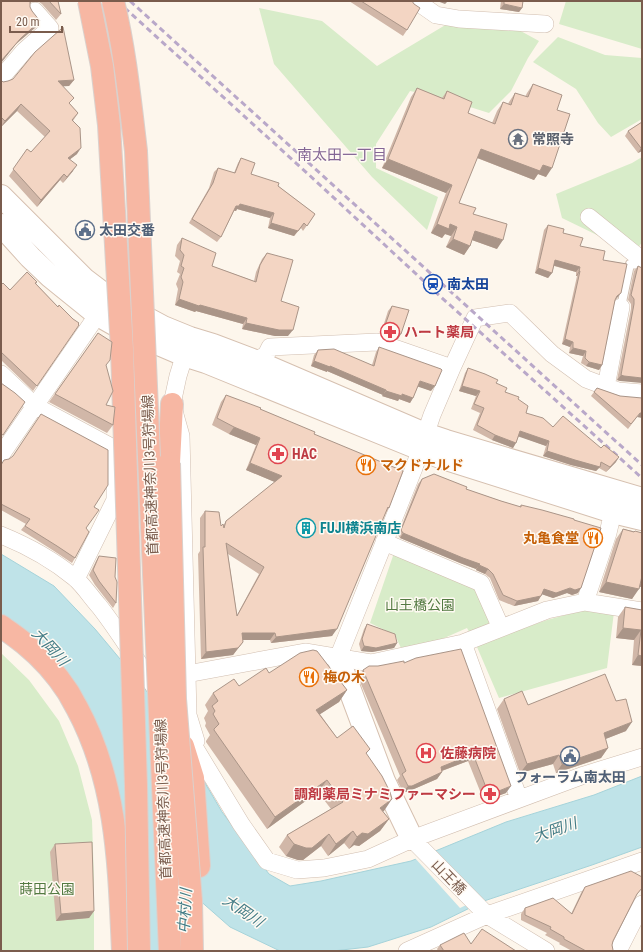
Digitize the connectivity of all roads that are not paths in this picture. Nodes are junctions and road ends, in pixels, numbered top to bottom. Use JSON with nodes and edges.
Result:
{"nodes":[{"id":1,"x":89,"y":1,"type":"edge"},
{"id":2,"x":113,"y":1,"type":"edge"},
{"id":3,"x":416,"y":1,"type":"edge"},
{"id":4,"x":35,"y":11,"type":"dead end"},
{"id":5,"x":545,"y":24,"type":"dead end"},
{"id":6,"x":1,"y":78,"type":"edge"},
{"id":7,"x":1,"y":196,"type":"edge"},
{"id":8,"x":589,"y":217,"type":"dead end"},
{"id":9,"x":3,"y":233,"type":"edge"},
{"id":10,"x":642,"y":260,"type":"edge"},
{"id":11,"x":642,"y":265,"type":"edge"},
{"id":12,"x":103,"y":306,"type":"junction"},
{"id":13,"x":621,"y":307,"type":"joint"},
{"id":14,"x":121,"y":328,"type":"junction"},
{"id":15,"x":187,"y":346,"type":"junction"},
{"id":16,"x":255,"y":361,"type":"junction"},
{"id":17,"x":452,"y":368,"type":"junction"},
{"id":18,"x":1,"y":374,"type":"edge"},
{"id":19,"x":606,"y":387,"type":"junction"},
{"id":20,"x":642,"y":393,"type":"edge"},
{"id":21,"x":172,"y":404,"type":"junction"},
{"id":22,"x":35,"y":406,"type":"junction"},
{"id":23,"x":423,"y":441,"type":"junction"},
{"id":24,"x":116,"y":449,"type":"junction"},
{"id":25,"x":1,"y":455,"type":"edge"},
{"id":26,"x":642,"y":499,"type":"edge"},
{"id":27,"x":613,"y":512,"type":"junction"},
{"id":28,"x":642,"y":519,"type":"edge"},
{"id":29,"x":1,"y":535,"type":"edge"},
{"id":30,"x":384,"y":542,"type":"junction"},
{"id":31,"x":76,"y":579,"type":"junction"},
{"id":32,"x":585,"y":602,"type":"junction"},
{"id":33,"x":642,"y":611,"type":"edge"},
{"id":34,"x":1,"y":626,"type":"edge"},
{"id":35,"x":501,"y":628,"type":"junction"},
{"id":36,"x":463,"y":643,"type":"junction"},
{"id":37,"x":338,"y":658,"type":"junction"},
{"id":38,"x":187,"y":674,"type":"junction"},
{"id":39,"x":178,"y":730,"type":"junction"},
{"id":40,"x":642,"y":757,"type":"edge"},
{"id":41,"x":201,"y":758,"type":"junction"},
{"id":42,"x":520,"y":799,"type":"junction"},
{"id":43,"x":412,"y":839,"type":"junction"},
{"id":44,"x":635,"y":863,"type":"edge"},
{"id":45,"x":642,"y":876,"type":"edge"},
{"id":46,"x":642,"y":904,"type":"edge"},
{"id":47,"x":487,"y":915,"type":"junction"},
{"id":48,"x":123,"y":951,"type":"edge"},
{"id":49,"x":139,"y":951,"type":"edge"},
{"id":50,"x":170,"y":951,"type":"edge"},
{"id":51,"x":192,"y":951,"type":"edge"},
{"id":52,"x":203,"y":951,"type":"edge"},
{"id":53,"x":407,"y":951,"type":"edge"},
{"id":54,"x":546,"y":951,"type":"edge"},
{"id":55,"x":618,"y":951,"type":"edge"}],
"edges":[{"from":1,"to":49,"type":"highway","name":"首都高速神奈川3号狩場線","bridge":true},
{"from":2,"to":50,"type":"highway","name":"首都高速神奈川3号狩場線","bridge":true},
{"from":3,"to":5,"type":"street"},
{"from":4,"to":6,"type":"street"},
{"from":7,"to":12,"type":"main road"},
{"from":8,"to":10,"type":"street"},
{"from":9,"to":12,"type":"main road"},
{"from":11,"to":13,"type":"lane"},
{"from":12,"to":14,"type":"main road"},
{"from":12,"to":15,"type":"main road"},
{"from":12,"to":22,"type":"street"},
{"from":13,"to":19,"type":"street"},
{"from":14,"to":15,"type":"main road"},
{"from":14,"to":24,"type":"street"},
{"from":15,"to":16,"type":"main road"},
{"from":15,"to":21,"type":"street"},
{"from":15,"to":23,"type":"main road"},
{"from":16,"to":17,"type":"street"},
{"from":16,"to":23,"type":"main road"},
{"from":17,"to":19,"type":"street"},
{"from":17,"to":23,"type":"street"},
{"from":18,"to":22,"type":"street"},
{"from":19,"to":20,"type":"street"},
{"from":21,"to":38,"type":"street"},
{"from":21,"to":39,"type":"highway","bridge":true},
{"from":22,"to":24,"type":"street"},
{"from":22,"to":25,"type":"street"},
{"from":23,"to":26,"type":"main road"},
{"from":23,"to":27,"type":"main road"},
{"from":23,"to":30,"type":"street"},
{"from":24,"to":31,"type":"street"},
{"from":27,"to":28,"type":"main road"},
{"from":27,"to":32,"type":"street"},
{"from":29,"to":31,"type":"street"},
{"from":30,"to":35,"type":"street"},
{"from":30,"to":37,"type":"street"},
{"from":31,"to":41,"type":"street"},
{"from":32,"to":33,"type":"street"},
{"from":32,"to":35,"type":"street"},
{"from":34,"to":48,"type":"highway"},
{"from":35,"to":36,"type":"street"},
{"from":36,"to":37,"type":"street"},
{"from":36,"to":42,"type":"street"},
{"from":37,"to":38,"type":"street"},
{"from":37,"to":43,"type":"main road"},
{"from":38,"to":41,"type":"street"},
{"from":39,"to":51,"type":"highway","bridge":true},
{"from":39,"to":52,"type":"highway","bridge":true},
{"from":40,"to":42,"type":"street"},
{"from":41,"to":43,"type":"street"},
{"from":42,"to":43,"type":"street"},
{"from":43,"to":47,"type":"street","name":"山王橋"},
{"from":44,"to":45,"type":"street"},
{"from":44,"to":47,"type":"street"},
{"from":46,"to":55,"type":"street"},
{"from":47,"to":53,"type":"street"},
{"from":47,"to":54,"type":"street","name":"山王橋"}]}
